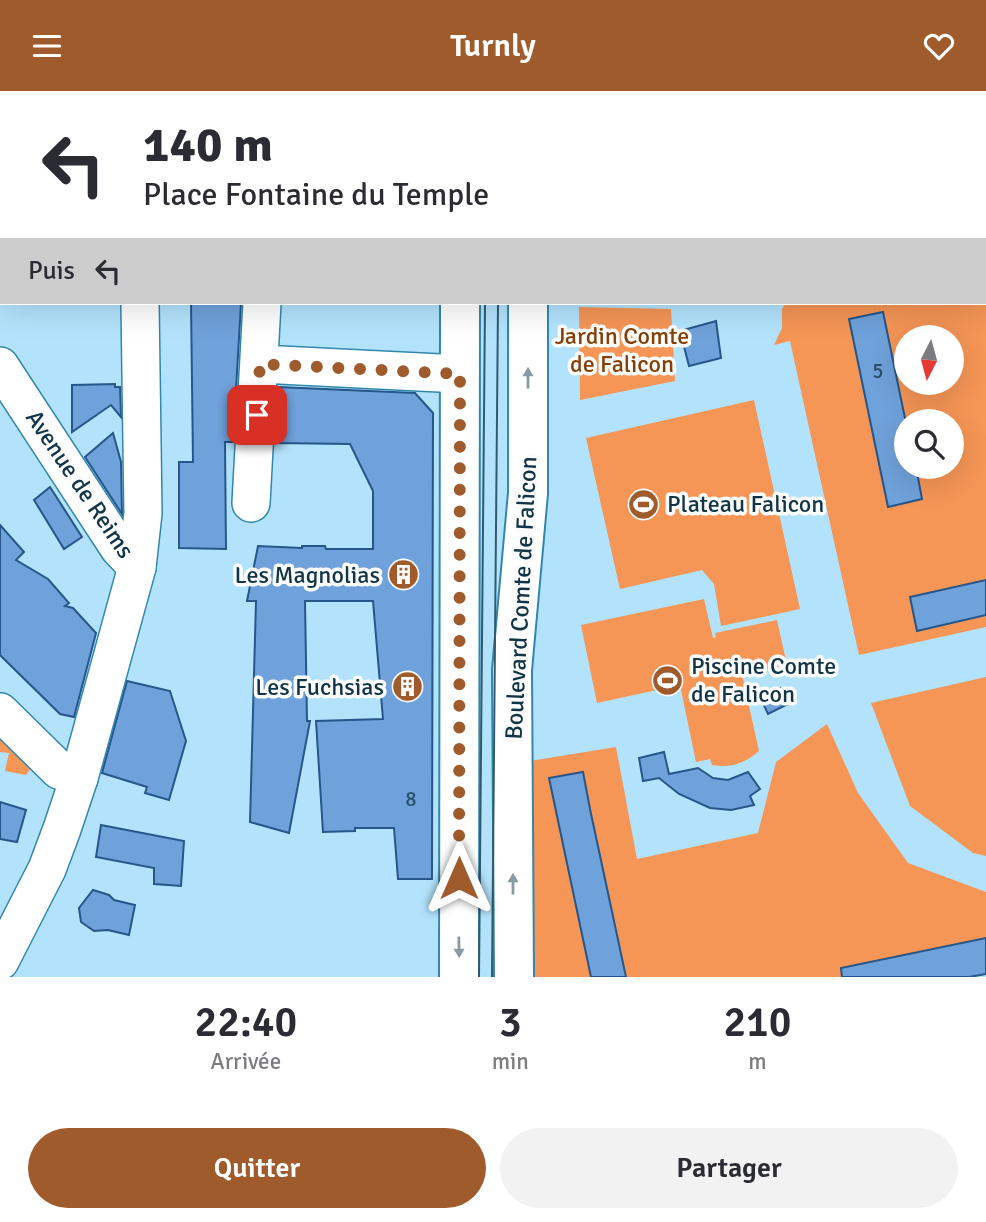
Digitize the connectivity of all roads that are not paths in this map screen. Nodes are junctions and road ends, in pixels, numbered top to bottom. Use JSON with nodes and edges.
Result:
{"nodes":[{"id":1,"x":140,"y":305,"type":"edge"},
{"id":2,"x":262,"y":305,"type":"edge"},
{"id":3,"x":460,"y":305,"type":"edge"},
{"id":4,"x":528,"y":305,"type":"edge"},
{"id":5,"x":260,"y":364,"type":"junction"},
{"id":6,"x":0,"y":366,"type":"edge"},
{"id":7,"x":460,"y":374,"type":"junction"},
{"id":8,"x":251,"y":503,"type":"dead end"},
{"id":9,"x":137,"y":567,"type":"junction"},
{"id":10,"x":0,"y":712,"type":"edge"},
{"id":11,"x":79,"y":778,"type":"junction"},
{"id":12,"x":0,"y":961,"type":"edge"},
{"id":13,"x":459,"y":977,"type":"edge"},
{"id":14,"x":514,"y":977,"type":"edge"}],
"edges":[{"from":1,"to":9,"type":"street"},
{"from":2,"to":5,"type":"street"},
{"from":3,"to":7,"type":"main road"},
{"from":14,"to":4,"type":"main road","name":"Boulevard Comte de Falicon","one_way":true},
{"from":5,"to":7,"type":"street"},
{"from":5,"to":8,"type":"street"},
{"from":6,"to":9,"type":"street","name":"Avenue de Reims"},
{"from":7,"to":13,"type":"main road","one_way":true},
{"from":9,"to":11,"type":"street"},
{"from":10,"to":11,"type":"street"},
{"from":11,"to":12,"type":"street"}]}
